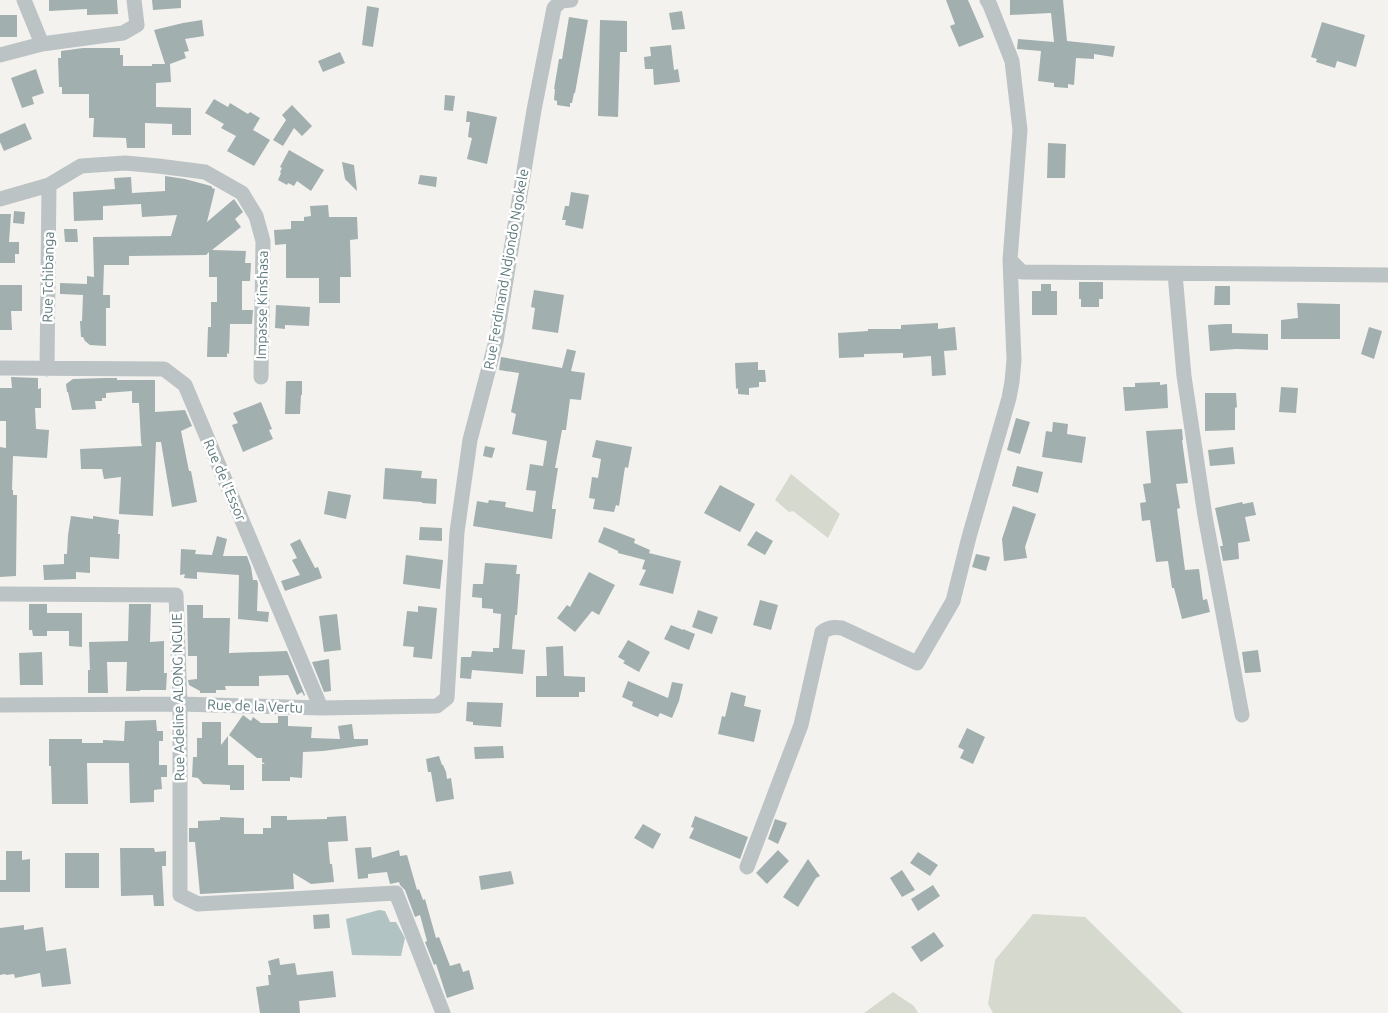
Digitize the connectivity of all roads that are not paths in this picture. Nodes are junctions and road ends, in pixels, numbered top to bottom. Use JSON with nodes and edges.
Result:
{"nodes":[{"id":1,"x":24,"y":0,"type":"edge"},
{"id":2,"x":134,"y":0,"type":"edge"},
{"id":3,"x":570,"y":0,"type":"edge"},
{"id":4,"x":987,"y":0,"type":"edge"},
{"id":5,"x":42,"y":44,"type":"junction"},
{"id":6,"x":0,"y":55,"type":"edge"},
{"id":7,"x":49,"y":185,"type":"junction"},
{"id":8,"x":0,"y":200,"type":"edge"},
{"id":9,"x":1010,"y":260,"type":"junction"},
{"id":10,"x":1175,"y":274,"type":"junction"},
{"id":11,"x":1388,"y":275,"type":"edge"},
{"id":12,"x":0,"y":368,"type":"edge"},
{"id":13,"x":47,"y":369,"type":"junction"},
{"id":14,"x":261,"y":377,"type":"dead end"},
{"id":15,"x":0,"y":594,"type":"edge"},
{"id":16,"x":447,"y":698,"type":"joint"},
{"id":17,"x":0,"y":704,"type":"edge"},
{"id":18,"x":180,"y":704,"type":"junction"},
{"id":19,"x":321,"y":708,"type":"junction"},
{"id":20,"x":1242,"y":715,"type":"dead end"},
{"id":21,"x":747,"y":867,"type":"dead end"},
{"id":22,"x":443,"y":1013,"type":"edge"}],
"edges":[{"from":1,"to":5,"type":"street"},
{"from":2,"to":5,"type":"street"},
{"from":3,"to":16,"type":"street","name":"Rue Ferdinand Ndjondo Ngokele"},
{"from":4,"to":9,"type":"street"},
{"from":5,"to":6,"type":"street"},
{"from":7,"to":8,"type":"street","name":"Impasse Kinshasa"},
{"from":7,"to":13,"type":"street","name":"Rue Tchibanga"},
{"from":7,"to":14,"type":"street","name":"Impasse Kinshasa"},
{"from":9,"to":10,"type":"street"},
{"from":9,"to":21,"type":"street"},
{"from":10,"to":11,"type":"street"},
{"from":10,"to":20,"type":"street"},
{"from":12,"to":13,"type":"street","name":"Rue de l'Essor"},
{"from":13,"to":19,"type":"street","name":"Rue de l'Essor"},
{"from":15,"to":18,"type":"street","name":"Rue Adeline ALONG NGUIE"},
{"from":16,"to":19,"type":"street","name":"Rue de la Vertu"},
{"from":17,"to":18,"type":"street","name":"Rue de la Vertu"},
{"from":18,"to":19,"type":"street","name":"Rue de la Vertu"},
{"from":18,"to":22,"type":"street","name":"Rue Adeline ALONG NGUIE"}]}
